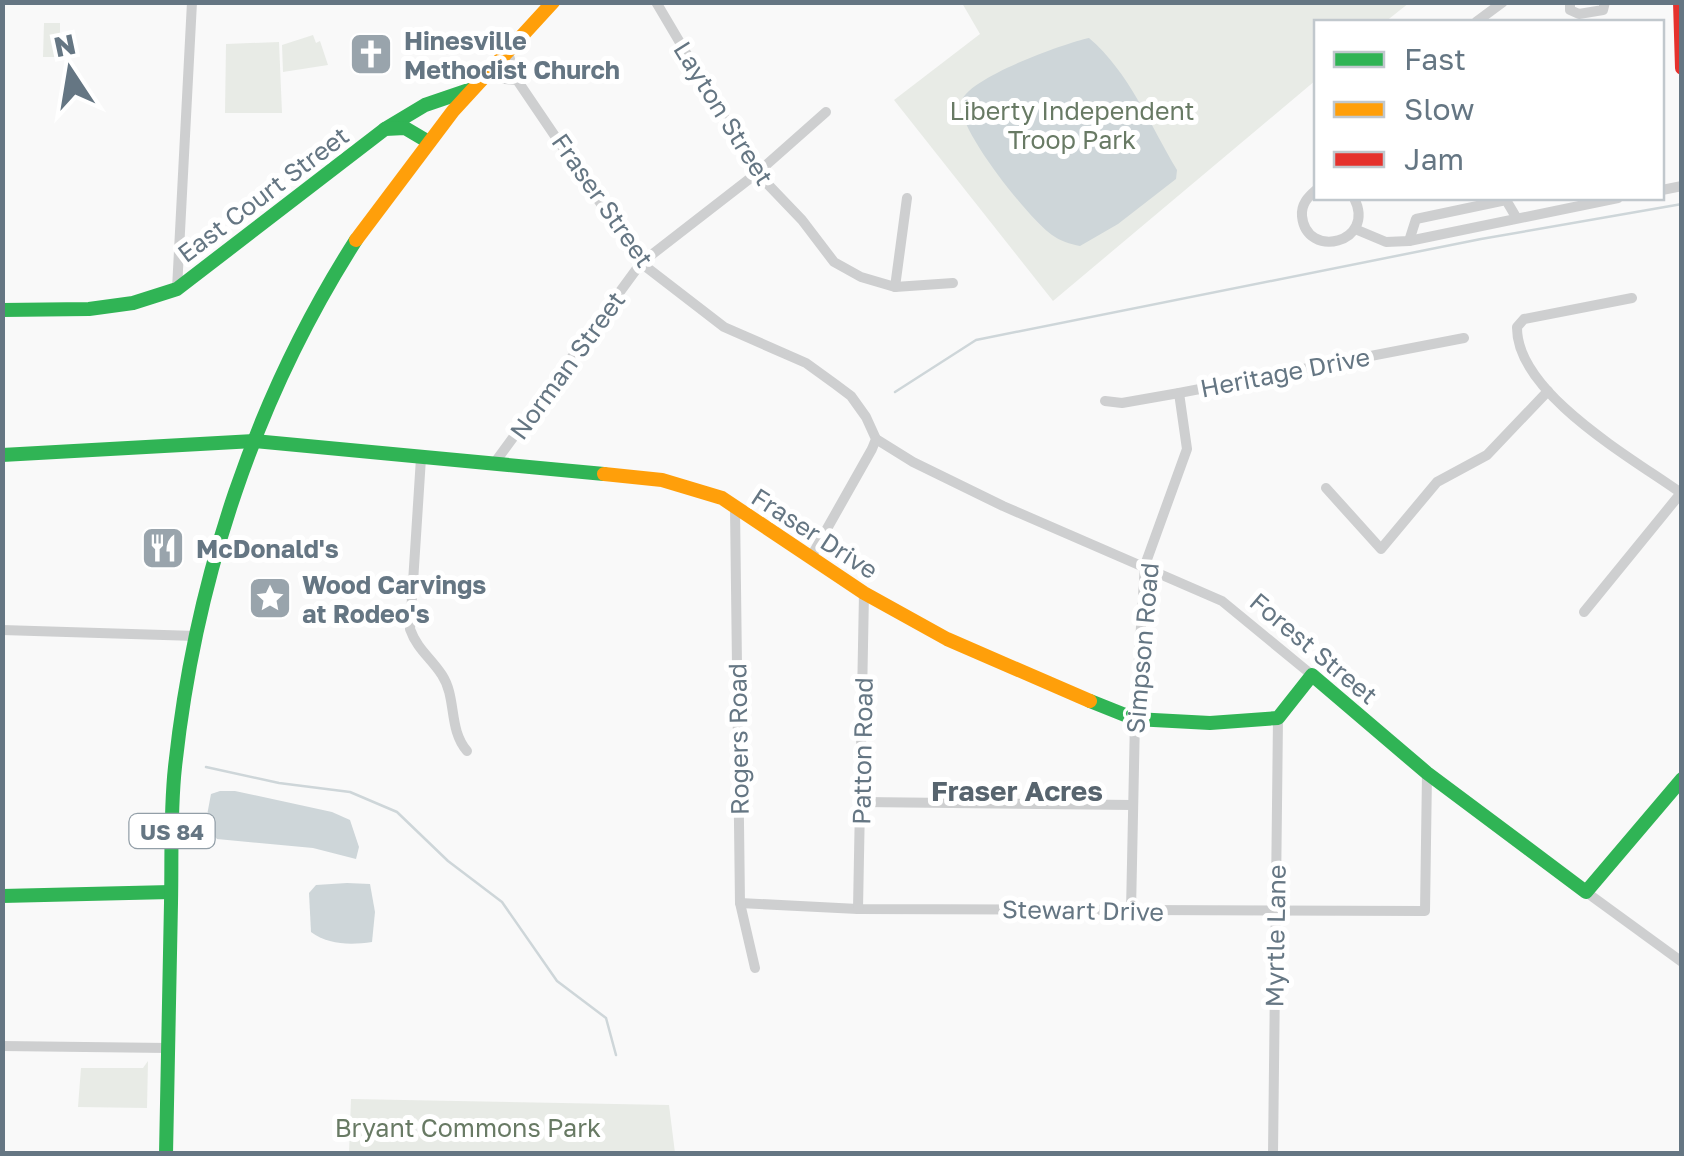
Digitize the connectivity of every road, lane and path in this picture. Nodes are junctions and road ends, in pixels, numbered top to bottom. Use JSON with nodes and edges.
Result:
{"nodes":[{"id":1,"x":192,"y":2,"type":"edge"},
{"id":2,"x":553,"y":2,"type":"edge"},
{"id":3,"x":656,"y":2,"type":"edge"},
{"id":4,"x":1502,"y":2,"type":"edge"},
{"id":5,"x":1570,"y":2,"type":"edge"},
{"id":6,"x":1605,"y":2,"type":"edge"},
{"id":7,"x":1680,"y":2,"type":"edge"},
{"id":8,"x":1479,"y":20,"type":"edge"},
{"id":9,"x":507,"y":48,"type":"junction"},
{"id":10,"x":1682,"y":68,"type":"edge"},
{"id":11,"x":481,"y":77,"type":"junction"},
{"id":12,"x":517,"y":80,"type":"junction"},
{"id":13,"x":469,"y":90,"type":"junction"},
{"id":14,"x":826,"y":112,"type":"dead end"},
{"id":15,"x":385,"y":129,"type":"junction"},
{"id":16,"x":427,"y":141,"type":"junction"},
{"id":17,"x":756,"y":173,"type":"junction"},
{"id":18,"x":1314,"y":192,"type":"edge"},
{"id":19,"x":907,"y":198,"type":"dead end"},
{"id":20,"x":1355,"y":200,"type":"edge"},
{"id":21,"x":1602,"y":200,"type":"edge"},
{"id":22,"x":1516,"y":218,"type":"junction"},
{"id":23,"x":1355,"y":229,"type":"junction"},
{"id":24,"x":1409,"y":242,"type":"junction"},
{"id":25,"x":641,"y":263,"type":"junction"},
{"id":26,"x":953,"y":283,"type":"dead end"},
{"id":27,"x":895,"y":287,"type":"junction"},
{"id":28,"x":177,"y":288,"type":"junction"},
{"id":29,"x":1632,"y":298,"type":"dead end"},
{"id":30,"x":2,"y":310,"type":"edge"},
{"id":31,"x":1464,"y":338,"type":"dead end"},
{"id":32,"x":1548,"y":391,"type":"junction"},
{"id":33,"x":1179,"y":393,"type":"junction"},
{"id":34,"x":1106,"y":401,"type":"dead end"},
{"id":35,"x":876,"y":439,"type":"junction"},
{"id":36,"x":254,"y":441,"type":"junction"},
{"id":37,"x":2,"y":455,"type":"edge"},
{"id":38,"x":421,"y":458,"type":"junction"},
{"id":39,"x":493,"y":465,"type":"junction"},
{"id":40,"x":1326,"y":488,"type":"dead end"},
{"id":41,"x":1682,"y":493,"type":"edge"},
{"id":42,"x":735,"y":508,"type":"junction"},
{"id":43,"x":811,"y":557,"type":"junction"},
{"id":44,"x":1145,"y":566,"type":"junction"},
{"id":45,"x":864,"y":593,"type":"junction"},
{"id":46,"x":1584,"y":612,"type":"dead end"},
{"id":47,"x":2,"y":630,"type":"edge"},
{"id":48,"x":196,"y":636,"type":"junction"},
{"id":49,"x":1312,"y":676,"type":"junction"},
{"id":50,"x":1134,"y":718,"type":"junction"},
{"id":51,"x":1278,"y":718,"type":"junction"},
{"id":52,"x":468,"y":751,"type":"dead end"},
{"id":53,"x":1427,"y":773,"type":"junction"},
{"id":54,"x":1682,"y":780,"type":"edge"},
{"id":55,"x":862,"y":802,"type":"junction"},
{"id":56,"x":1132,"y":805,"type":"junction"},
{"id":57,"x":171,"y":892,"type":"junction"},
{"id":58,"x":1586,"y":892,"type":"junction"},
{"id":59,"x":2,"y":896,"type":"edge"},
{"id":60,"x":740,"y":903,"type":"junction"},
{"id":61,"x":858,"y":909,"type":"junction"},
{"id":62,"x":1131,"y":911,"type":"junction"},
{"id":63,"x":1274,"y":913,"type":"junction"},
{"id":64,"x":1682,"y":962,"type":"edge"},
{"id":65,"x":755,"y":968,"type":"dead end"},
{"id":66,"x":2,"y":1046,"type":"edge"},
{"id":67,"x":168,"y":1048,"type":"junction"},
{"id":68,"x":166,"y":1154,"type":"edge"},
{"id":69,"x":1273,"y":1154,"type":"edge"}],
"edges":[{"from":1,"to":28,"type":"street"},
{"from":2,"to":9,"type":"main road","number":"US 84"},
{"from":3,"to":17,"type":"street","name":"Layton Street"},
{"from":4,"to":8,"type":"street"},
{"from":5,"to":6,"type":"street"},
{"from":7,"to":10,"type":"main road"},
{"from":9,"to":11,"type":"main road","number":"US 84"},
{"from":9,"to":12,"type":"street","name":"Fraser Street"},
{"from":11,"to":12,"type":"street"},
{"from":11,"to":13,"type":"main road","number":"US 84"},
{"from":12,"to":25,"type":"street","name":"Fraser Street"},
{"from":13,"to":15,"type":"main road"},
{"from":13,"to":16,"type":"main road","number":"US 84"},
{"from":14,"to":17,"type":"street","name":"Norman Street"},
{"from":15,"to":16,"type":"main road","name":"East Court Street"},
{"from":15,"to":28,"type":"main road","name":"East Court Street"},
{"from":16,"to":36,"type":"main road","number":"US 84"},
{"from":17,"to":25,"type":"street","name":"Norman Street"},
{"from":17,"to":27,"type":"street","name":"Layton Street"},
{"from":18,"to":23,"type":"street"},
{"from":19,"to":27,"type":"street"},
{"from":20,"to":23,"type":"street"},
{"from":21,"to":22,"type":"street"},
{"from":22,"to":24,"type":"street"},
{"from":22,"to":24,"type":"street"},
{"from":23,"to":24,"type":"street"},
{"from":25,"to":35,"type":"street","name":"Fraser Street"},
{"from":25,"to":39,"type":"street","name":"Norman Street"},
{"from":26,"to":27,"type":"street","name":"Layton Street"},
{"from":28,"to":30,"type":"main road","name":"East Court Street"},
{"from":29,"to":32,"type":"street"},
{"from":31,"to":33,"type":"street","name":"Heritage Drive"},
{"from":32,"to":40,"type":"street"},
{"from":32,"to":41,"type":"street"},
{"from":33,"to":34,"type":"street","name":"Heritage Drive"},
{"from":33,"to":44,"type":"street","name":"Simpson Road"},
{"from":35,"to":43,"type":"street"},
{"from":35,"to":44,"type":"street","name":"Forest Street"},
{"from":36,"to":37,"type":"main road","name":"Fraser Drive"},
{"from":36,"to":38,"type":"main road","name":"Fraser Drive"},
{"from":36,"to":48,"type":"main road","number":"US 84"},
{"from":38,"to":39,"type":"main road","name":"Fraser Drive"},
{"from":38,"to":52,"type":"street"},
{"from":39,"to":42,"type":"main road","name":"Fraser Drive"},
{"from":41,"to":46,"type":"street"},
{"from":42,"to":43,"type":"main road","name":"Fraser Drive"},
{"from":42,"to":60,"type":"street","name":"Rogers Road"},
{"from":43,"to":45,"type":"main road","name":"Fraser Drive"},
{"from":44,"to":49,"type":"street","name":"Forest Street"},
{"from":44,"to":50,"type":"street","name":"Simpson Road"},
{"from":45,"to":50,"type":"main road","name":"Fraser Drive"},
{"from":45,"to":55,"type":"street","name":"Patton Road"},
{"from":47,"to":48,"type":"street"},
{"from":48,"to":57,"type":"main road","number":"US 84"},
{"from":49,"to":51,"type":"main road"},
{"from":49,"to":53,"type":"main road","name":"Forest Street"},
{"from":50,"to":51,"type":"main road","name":"Fraser Drive"},
{"from":50,"to":56,"type":"street","name":"Simpson Road"},
{"from":51,"to":63,"type":"street","name":"Myrtle Lane"},
{"from":53,"to":58,"type":"main road","name":"Forest Street"},
{"from":53,"to":63,"type":"street","name":"Stewart Drive"},
{"from":54,"to":58,"type":"main road"},
{"from":55,"to":56,"type":"street"},
{"from":55,"to":61,"type":"street","name":"Patton Road"},
{"from":56,"to":62,"type":"street","name":"Simpson Road"},
{"from":57,"to":59,"type":"main road"},
{"from":57,"to":67,"type":"main road","number":"US 84"},
{"from":58,"to":64,"type":"street","name":"Forest Street"},
{"from":60,"to":61,"type":"street","name":"Stewart Drive"},
{"from":60,"to":65,"type":"street","name":"Rogers Road"},
{"from":61,"to":62,"type":"street","name":"Stewart Drive"},
{"from":62,"to":63,"type":"street","name":"Stewart Drive"},
{"from":63,"to":69,"type":"street","name":"Myrtle Lane"},
{"from":66,"to":67,"type":"street"},
{"from":67,"to":68,"type":"main road","number":"US 84"}]}
